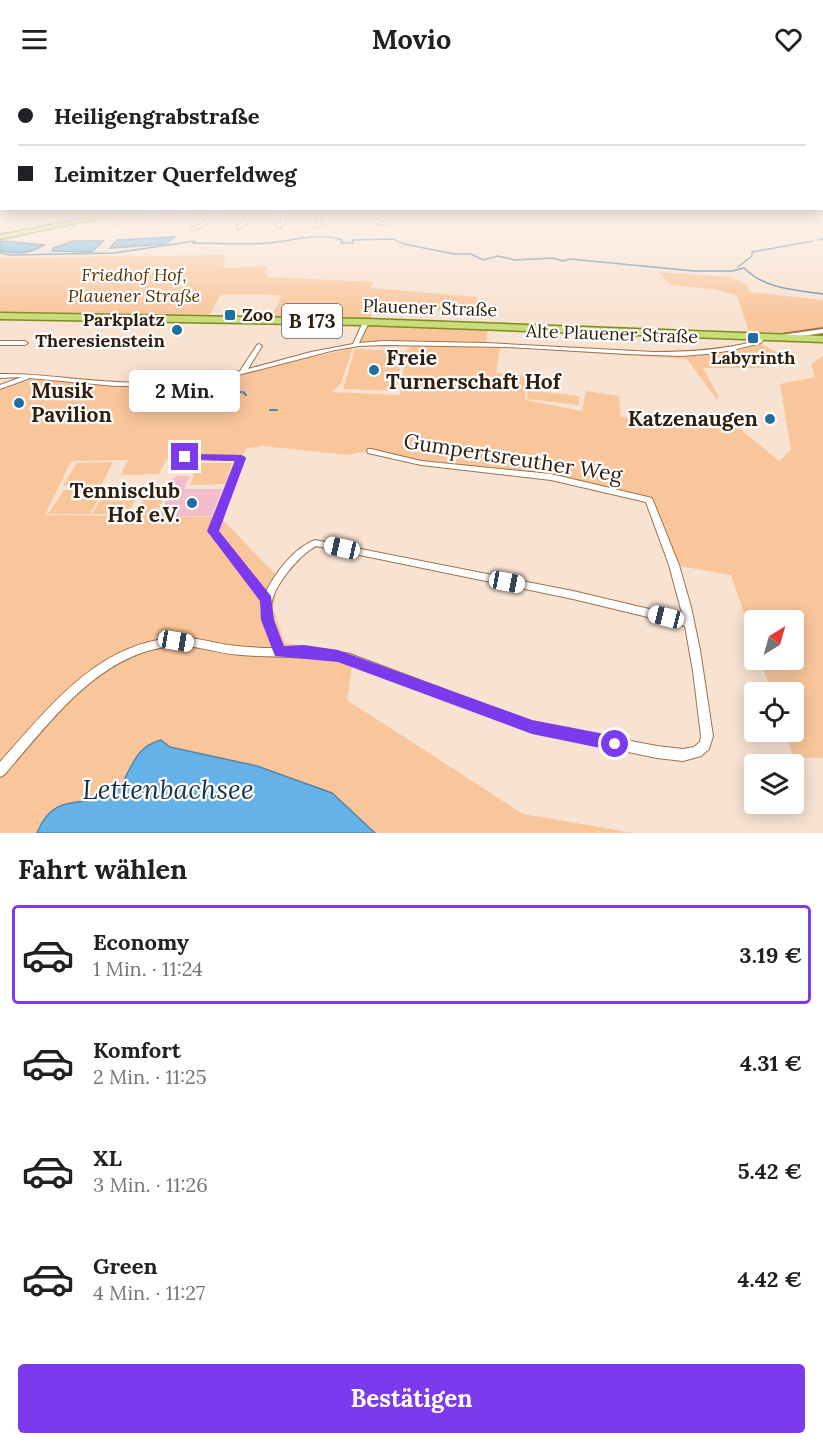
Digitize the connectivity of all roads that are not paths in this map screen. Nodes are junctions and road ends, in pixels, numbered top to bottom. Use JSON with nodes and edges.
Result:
{"nodes":[{"id":1,"x":0,"y":316,"type":"edge"},
{"id":2,"x":366,"y":322,"type":"junction"},
{"id":3,"x":823,"y":332,"type":"edge"},
{"id":4,"x":762,"y":337,"type":"junction"},
{"id":5,"x":781,"y":337,"type":"junction"},
{"id":6,"x":823,"y":339,"type":"edge"},
{"id":7,"x":25,"y":343,"type":"dead end"},
{"id":8,"x":0,"y":344,"type":"edge"},
{"id":9,"x":355,"y":345,"type":"junction"},
{"id":10,"x":259,"y":346,"type":"dead end"},
{"id":11,"x":243,"y":372,"type":"junction"},
{"id":12,"x":0,"y":376,"type":"edge"},
{"id":13,"x":48,"y":376,"type":"junction"},
{"id":14,"x":0,"y":387,"type":"edge"},
{"id":15,"x":371,"y":451,"type":"dead end"},
{"id":16,"x":185,"y":457,"type":"dead end"},
{"id":17,"x":267,"y":600,"type":"junction"},
{"id":18,"x":689,"y":623,"type":"junction"},
{"id":19,"x":280,"y":652,"type":"junction"},
{"id":20,"x":0,"y":771,"type":"edge"}],
"edges":[{"from":1,"to":2,"type":"main road","name":"Plauener Straße","number":"B 173"},
{"from":2,"to":4,"type":"main road","name":"Plauener Straße","number":"B 173"},
{"from":2,"to":9,"type":"street"},
{"from":3,"to":5,"type":"street"},
{"from":4,"to":5,"type":"main road","name":"Plauener Straße","number":"B 173"},
{"from":4,"to":9,"type":"street","name":"Alte Plauener Straße"},
{"from":5,"to":6,"type":"main road","name":"Plauener Straße","number":"B 173"},
{"from":7,"to":8,"type":"street"},
{"from":9,"to":11,"type":"street","name":"Alte Plauener Straße"},
{"from":10,"to":11,"type":"street"},
{"from":11,"to":13,"type":"street","name":"Alte Plauener Straße"},
{"from":12,"to":13,"type":"street","name":"Alte Plauener Straße"},
{"from":13,"to":14,"type":"street"},
{"from":15,"to":18,"type":"street","name":"Gumpertsreuther Weg"},
{"from":16,"to":17,"type":"street"},
{"from":17,"to":18,"type":"street"},
{"from":17,"to":19,"type":"street"},
{"from":18,"to":19,"type":"street"},
{"from":19,"to":20,"type":"street"}]}
